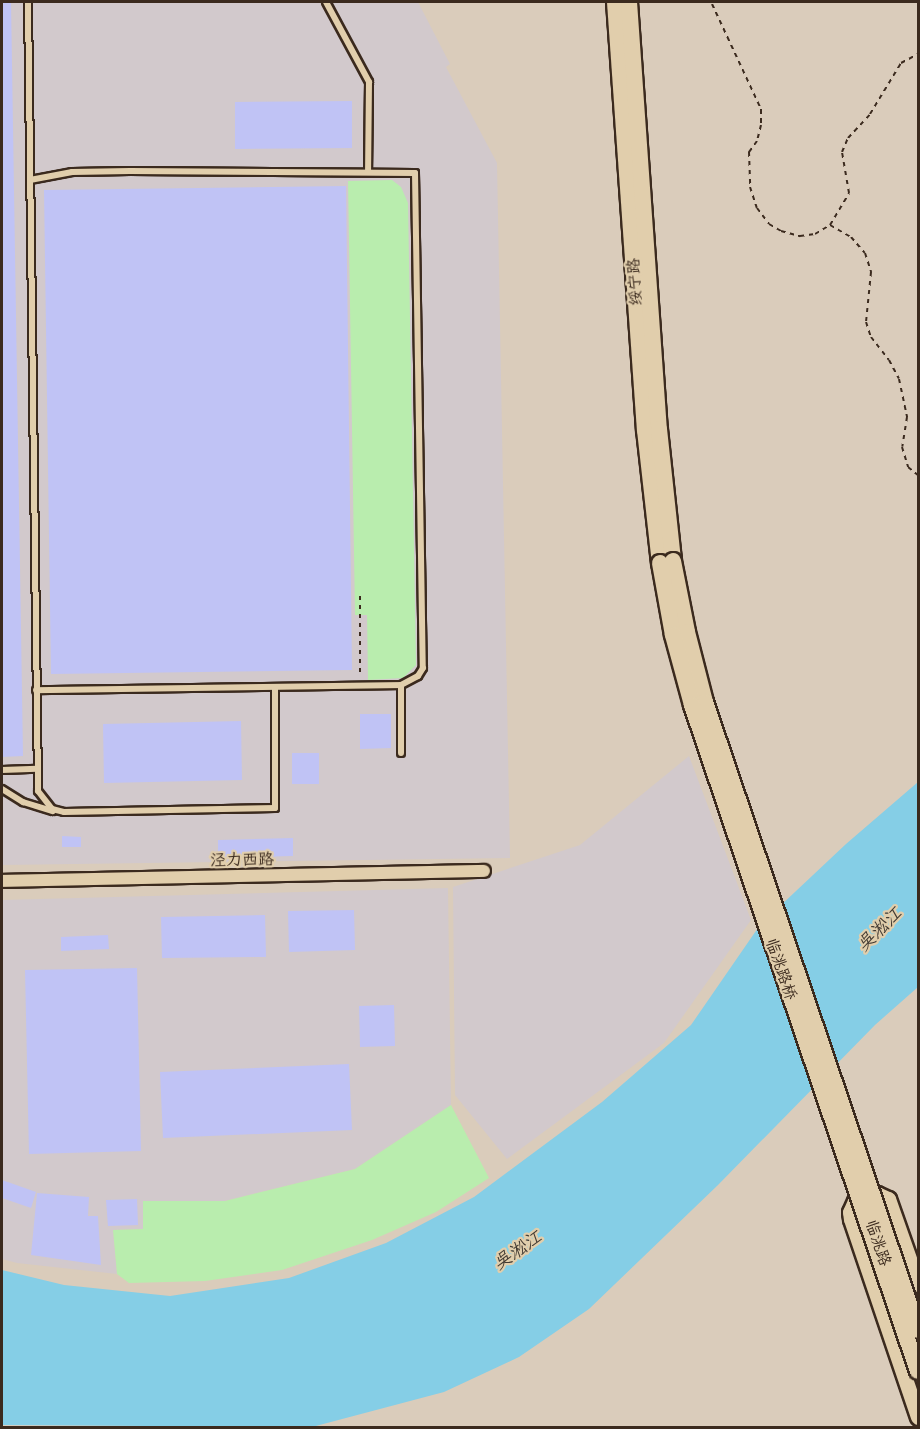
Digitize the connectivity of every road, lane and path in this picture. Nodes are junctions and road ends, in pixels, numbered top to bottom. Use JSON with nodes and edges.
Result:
{"nodes":[{"id":1,"x":28,"y":2,"type":"edge"},
{"id":2,"x":326,"y":2,"type":"edge"},
{"id":3,"x":615,"y":2,"type":"edge"},
{"id":4,"x":629,"y":2,"type":"edge"},
{"id":5,"x":712,"y":4,"type":"dead end"},
{"id":6,"x":918,"y":54,"type":"edge"},
{"id":7,"x":368,"y":172,"type":"junction"},
{"id":8,"x":30,"y":180,"type":"junction"},
{"id":9,"x":830,"y":225,"type":"junction"},
{"id":10,"x":918,"y":475,"type":"edge"},
{"id":11,"x":666,"y":562,"type":"junction"},
{"id":12,"x":360,"y":596,"type":"dead end"},
{"id":13,"x":401,"y":685,"type":"junction"},
{"id":14,"x":360,"y":686,"type":"junction"},
{"id":15,"x":275,"y":687,"type":"junction"},
{"id":16,"x":36,"y":690,"type":"junction"},
{"id":17,"x":401,"y":753,"type":"dead end"},
{"id":18,"x":37,"y":769,"type":"junction"},
{"id":19,"x":2,"y":770,"type":"edge"},
{"id":20,"x":2,"y":789,"type":"edge"},
{"id":21,"x":64,"y":812,"type":"junction"},
{"id":22,"x":484,"y":871,"type":"dead end"},
{"id":23,"x":2,"y":881,"type":"edge"},
{"id":24,"x":918,"y":1284,"type":"edge"},
{"id":25,"x":918,"y":1330,"type":"edge"},
{"id":26,"x":918,"y":1371,"type":"edge"},
{"id":27,"x":918,"y":1417,"type":"edge"}],
"edges":[{"from":1,"to":8,"type":"lane"},
{"from":2,"to":7,"type":"lane"},
{"from":3,"to":11,"type":"main road","name":"绥宁路"},
{"from":4,"to":11,"type":"main road","name":"绥宁路"},
{"from":5,"to":9,"type":"path"},
{"from":6,"to":9,"type":"path"},
{"from":7,"to":8,"type":"lane"},
{"from":7,"to":13,"type":"lane"},
{"from":8,"to":16,"type":"lane"},
{"from":9,"to":10,"type":"path"},
{"from":11,"to":25,"type":"main road","name":"临洮路桥","bridge":true},
{"from":11,"to":26,"type":"main road","name":"临洮路桥","bridge":true},
{"from":12,"to":14,"type":"path"},
{"from":13,"to":14,"type":"lane"},
{"from":13,"to":17,"type":"lane"},
{"from":14,"to":15,"type":"lane"},
{"from":15,"to":16,"type":"lane"},
{"from":15,"to":21,"type":"lane"},
{"from":16,"to":18,"type":"lane"},
{"from":18,"to":19,"type":"lane"},
{"from":18,"to":21,"type":"lane"},
{"from":20,"to":21,"type":"lane"},
{"from":22,"to":23,"type":"street","name":"泾力西路"},
{"from":24,"to":27,"type":"street","name":"临洮路"}]}
